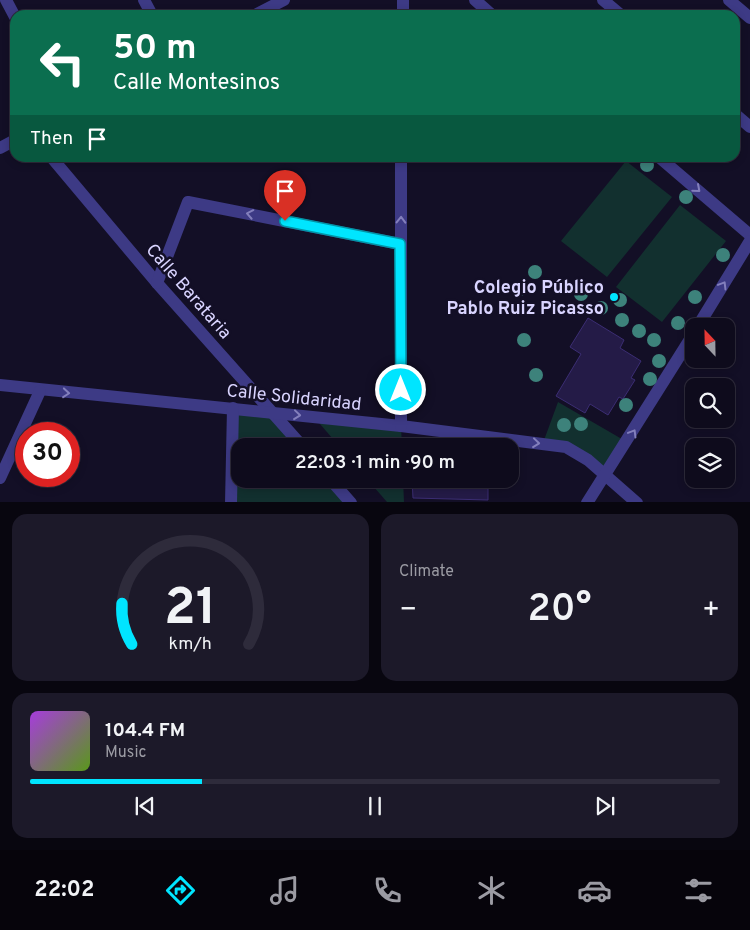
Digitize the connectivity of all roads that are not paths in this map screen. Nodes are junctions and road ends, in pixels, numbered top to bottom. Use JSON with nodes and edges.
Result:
{"nodes":[{"id":1,"x":284,"y":0,"type":"edge"},
{"id":2,"x":474,"y":0,"type":"edge"},
{"id":3,"x":603,"y":0,"type":"edge"},
{"id":4,"x":729,"y":0,"type":"edge"},
{"id":5,"x":264,"y":10,"type":"edge"},
{"id":6,"x":486,"y":10,"type":"edge"},
{"id":7,"x":614,"y":10,"type":"edge"},
{"id":8,"x":750,"y":18,"type":"edge"},
{"id":9,"x":740,"y":118,"type":"edge"},
{"id":10,"x":750,"y":127,"type":"edge"},
{"id":11,"x":55,"y":162,"type":"edge"},
{"id":12,"x":401,"y":162,"type":"edge"},
{"id":13,"x":665,"y":162,"type":"edge"},
{"id":14,"x":750,"y":235,"type":"edge"},
{"id":15,"x":750,"y":241,"type":"edge"},
{"id":16,"x":400,"y":244,"type":"junction"},
{"id":17,"x":157,"y":283,"type":"junction"},
{"id":18,"x":703,"y":318,"type":"edge"},
{"id":19,"x":685,"y":348,"type":"edge"},
{"id":20,"x":0,"y":385,"type":"edge"},
{"id":21,"x":40,"y":391,"type":"junction"},
{"id":22,"x":233,"y":408,"type":"junction"},
{"id":23,"x":273,"y":412,"type":"junction"},
{"id":24,"x":401,"y":426,"type":"junction"},
{"id":25,"x":295,"y":438,"type":"edge"},
{"id":26,"x":605,"y":474,"type":"junction"},
{"id":27,"x":0,"y":478,"type":"edge"},
{"id":28,"x":338,"y":488,"type":"edge"},
{"id":29,"x":231,"y":502,"type":"edge"},
{"id":30,"x":351,"y":502,"type":"edge"},
{"id":31,"x":587,"y":502,"type":"edge"},
{"id":32,"x":637,"y":502,"type":"edge"}],
"edges":[{"from":1,"to":5,"type":"street"},
{"from":2,"to":6,"type":"street"},
{"from":3,"to":7,"type":"street"},
{"from":4,"to":8,"type":"street"},
{"from":9,"to":10,"type":"street"},
{"from":11,"to":17,"type":"street","name":"Calle Barataria"},
{"from":16,"to":12,"type":"street","one_way":true},
{"from":13,"to":14,"type":"street","one_way":true},
{"from":18,"to":15,"type":"street","one_way":true},
{"from":16,"to":17,"type":"street","one_way":true},
{"from":16,"to":24,"type":"street"},
{"from":17,"to":23,"type":"street","name":"Calle Barataria"},
{"from":26,"to":19,"type":"street","one_way":true},
{"from":20,"to":21,"type":"street","name":"Calle Solidaridad"},
{"from":21,"to":22,"type":"street","name":"Calle Solidaridad","one_way":true},
{"from":21,"to":27,"type":"street"},
{"from":22,"to":23,"type":"street","name":"Calle Solidaridad"},
{"from":22,"to":29,"type":"street"},
{"from":23,"to":24,"type":"street","name":"Calle Solidaridad","one_way":true},
{"from":23,"to":25,"type":"street","name":"Calle Barataria"},
{"from":24,"to":26,"type":"street","name":"Calle Solidaridad","one_way":true},
{"from":26,"to":31,"type":"street"},
{"from":26,"to":32,"type":"street","name":"Calle Solidaridad"},
{"from":28,"to":30,"type":"street"}]}
